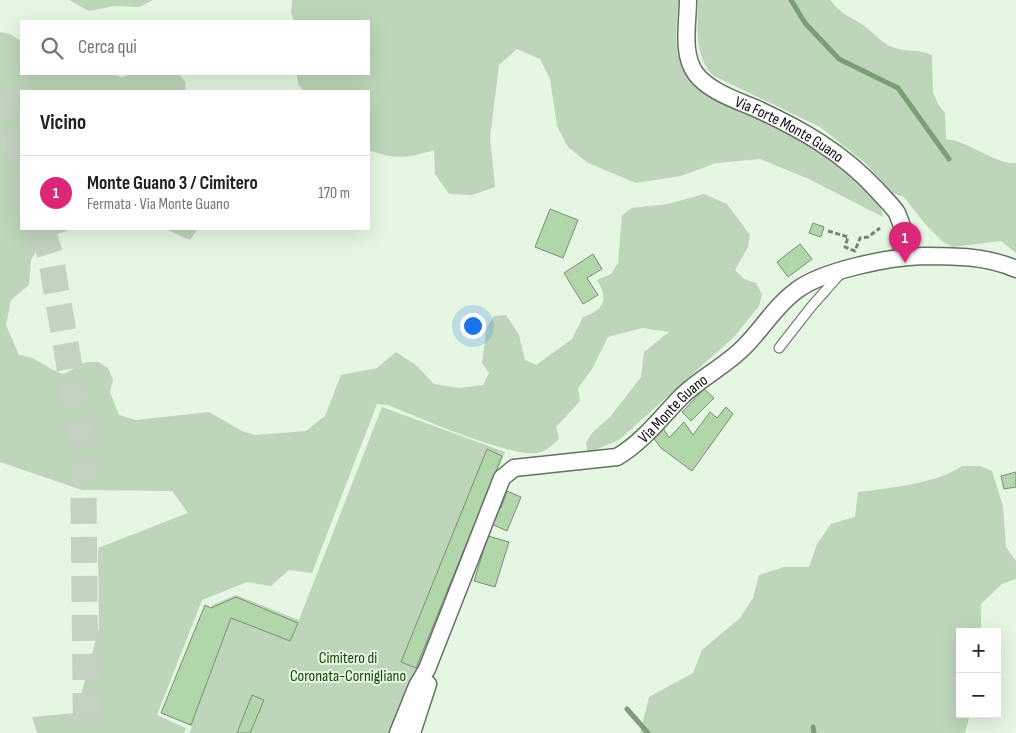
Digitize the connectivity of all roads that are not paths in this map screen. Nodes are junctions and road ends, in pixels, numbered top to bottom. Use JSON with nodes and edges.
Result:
{"nodes":[{"id":1,"x":688,"y":0,"type":"edge"},
{"id":2,"x":910,"y":256,"type":"junction"},
{"id":3,"x":1016,"y":269,"type":"edge"},
{"id":4,"x":843,"y":271,"type":"junction"},
{"id":5,"x":779,"y":348,"type":"dead end"},
{"id":6,"x":427,"y":669,"type":"junction"},
{"id":7,"x":398,"y":733,"type":"edge"},
{"id":8,"x":412,"y":733,"type":"edge"}],
"edges":[{"from":1,"to":2,"type":"street","name":"Via Forte Monte Guano"},
{"from":2,"to":3,"type":"street","name":"Via Monte Guano"},
{"from":2,"to":4,"type":"street","name":"Via Monte Guano"},
{"from":4,"to":5,"type":"lane"},
{"from":4,"to":6,"type":"street","name":"Via Monte Guano"},
{"from":6,"to":7,"type":"street","name":"Via Monte Guano"},
{"from":6,"to":8,"type":"street","name":"Via Monte Guano"}]}
